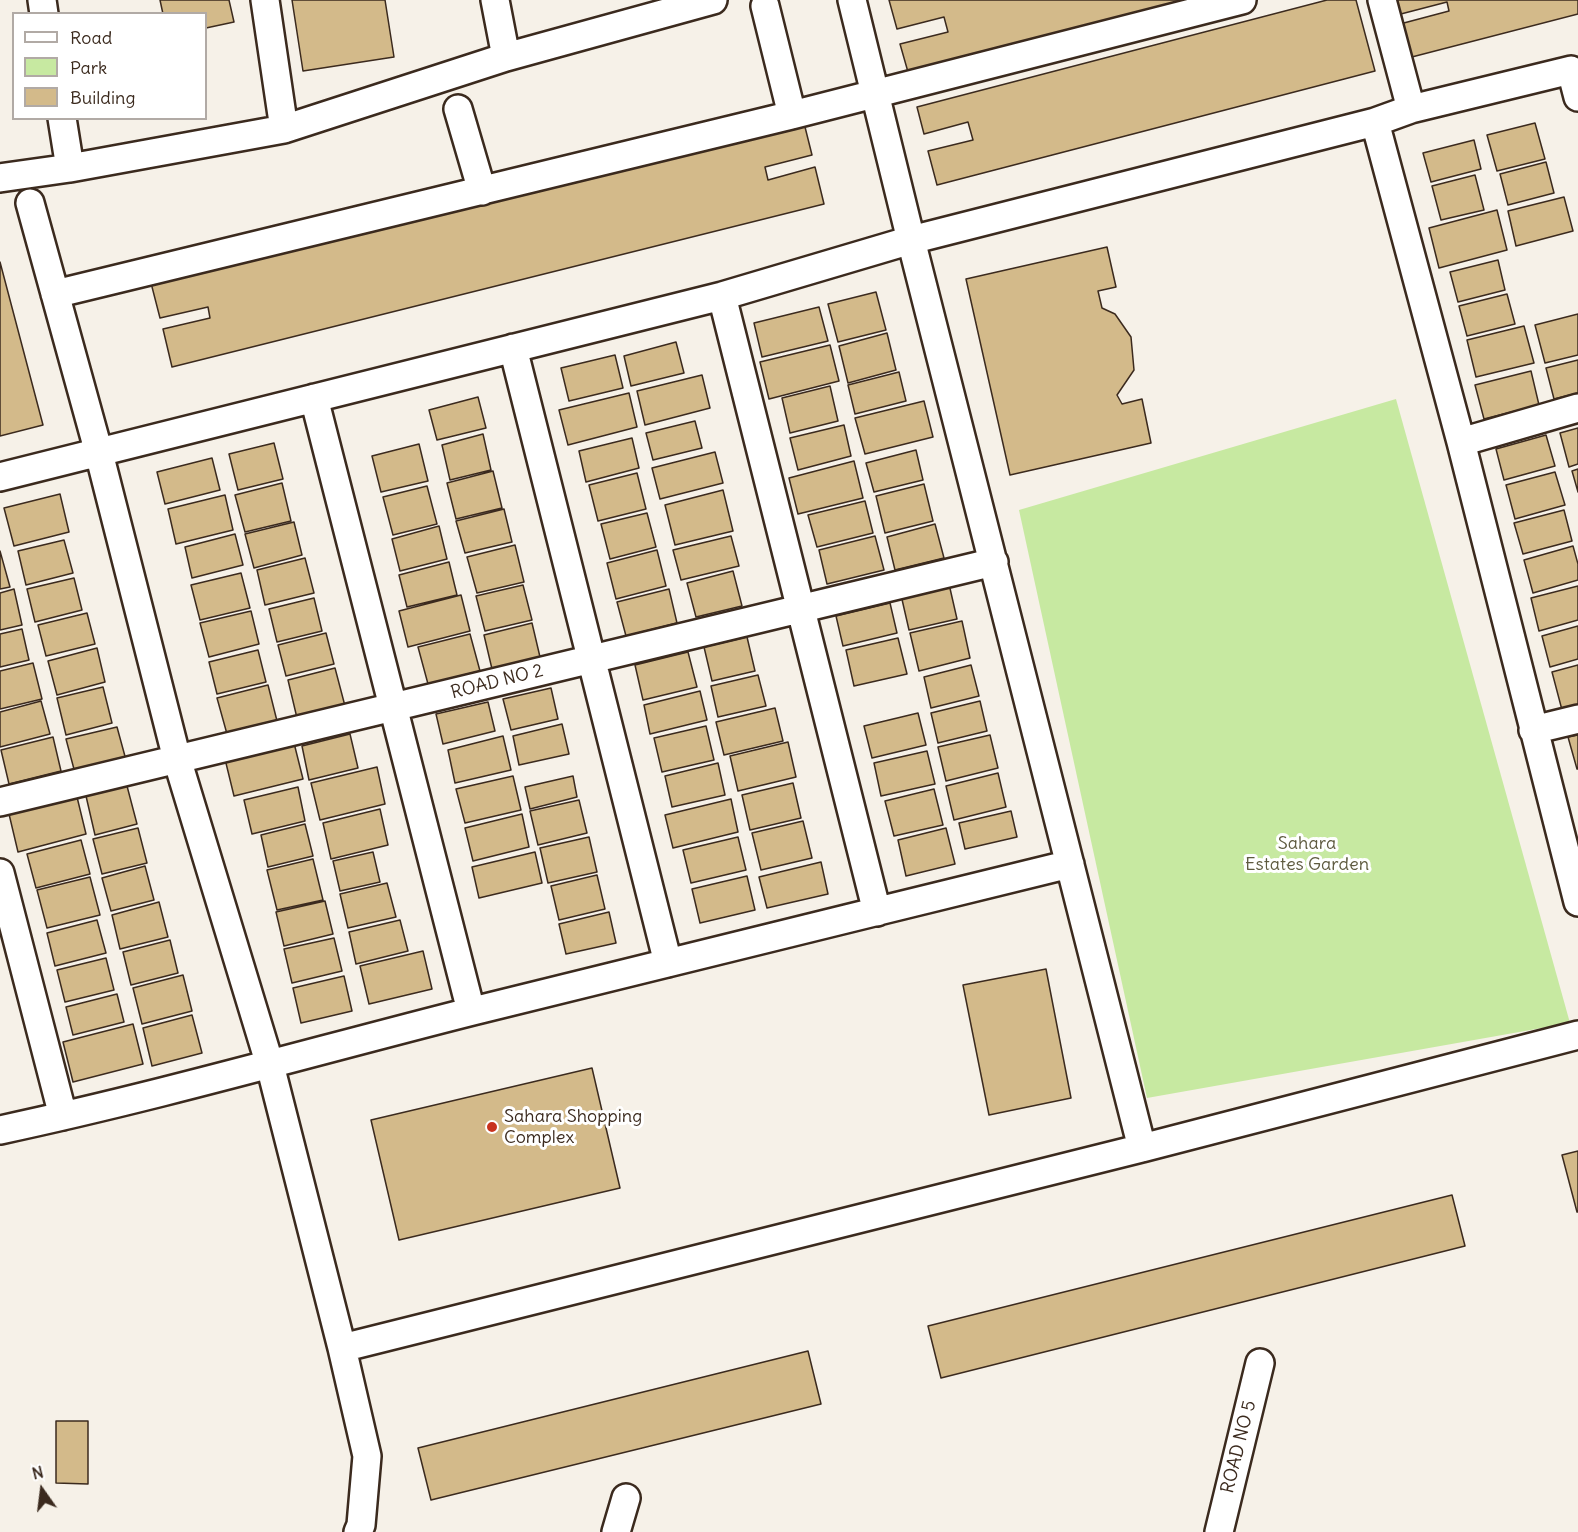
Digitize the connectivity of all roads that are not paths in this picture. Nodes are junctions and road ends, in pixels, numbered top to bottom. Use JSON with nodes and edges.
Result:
{"nodes":[{"id":1,"x":265,"y":0,"type":"edge"},
{"id":2,"x":495,"y":0,"type":"edge"},
{"id":3,"x":713,"y":0,"type":"edge"},
{"id":4,"x":852,"y":0,"type":"edge"},
{"id":5,"x":1242,"y":0,"type":"edge"},
{"id":6,"x":1382,"y":0,"type":"edge"},
{"id":7,"x":765,"y":6,"type":"dead end"},
{"id":8,"x":506,"y":57,"type":"junction"},
{"id":9,"x":1574,"y":69,"type":"edge"},
{"id":10,"x":875,"y":94,"type":"junction"},
{"id":11,"x":1578,"y":97,"type":"edge"},
{"id":12,"x":458,"y":109,"type":"dead end"},
{"id":13,"x":1411,"y":109,"type":"junction"},
{"id":14,"x":792,"y":115,"type":"junction"},
{"id":15,"x":62,"y":120,"type":"edge"},
{"id":16,"x":1375,"y":122,"type":"junction"},
{"id":17,"x":284,"y":129,"type":"junction"},
{"id":18,"x":70,"y":168,"type":"junction"},
{"id":19,"x":0,"y":178,"type":"edge"},
{"id":20,"x":482,"y":191,"type":"junction"},
{"id":21,"x":30,"y":203,"type":"dead end"},
{"id":22,"x":911,"y":240,"type":"junction"},
{"id":23,"x":55,"y":294,"type":"junction"},
{"id":24,"x":722,"y":296,"type":"junction"},
{"id":25,"x":513,"y":348,"type":"junction"},
{"id":26,"x":314,"y":398,"type":"junction"},
{"id":27,"x":1578,"y":408,"type":"edge"},
{"id":28,"x":1461,"y":442,"type":"junction"},
{"id":29,"x":99,"y":453,"type":"junction"},
{"id":30,"x":0,"y":477,"type":"edge"},
{"id":31,"x":994,"y":562,"type":"junction"},
{"id":32,"x":801,"y":609,"type":"junction"},
{"id":33,"x":591,"y":659,"type":"junction"},
{"id":34,"x":393,"y":707,"type":"junction"},
{"id":35,"x":1578,"y":718,"type":"edge"},
{"id":36,"x":1533,"y":730,"type":"junction"},
{"id":37,"x":177,"y":759,"type":"junction"},
{"id":38,"x":0,"y":802,"type":"edge"},
{"id":39,"x":1070,"y":864,"type":"junction"},
{"id":40,"x":0,"y":873,"type":"edge"},
{"id":41,"x":1578,"y":902,"type":"edge"},
{"id":42,"x":877,"y":912,"type":"junction"},
{"id":43,"x":668,"y":963,"type":"junction"},
{"id":44,"x":471,"y":1011,"type":"junction"},
{"id":45,"x":1578,"y":1035,"type":"edge"},
{"id":46,"x":270,"y":1065,"type":"junction"},
{"id":47,"x":63,"y":1116,"type":"junction"},
{"id":48,"x":0,"y":1130,"type":"edge"},
{"id":49,"x":1142,"y":1148,"type":"junction"},
{"id":50,"x":342,"y":1348,"type":"junction"},
{"id":51,"x":1260,"y":1363,"type":"dead end"},
{"id":52,"x":626,"y":1498,"type":"dead end"},
{"id":53,"x":358,"y":1532,"type":"edge"},
{"id":54,"x":616,"y":1532,"type":"edge"},
{"id":55,"x":1219,"y":1532,"type":"edge"}],
"edges":[{"from":1,"to":17,"type":"street"},
{"from":2,"to":8,"type":"street"},
{"from":3,"to":8,"type":"street"},
{"from":4,"to":10,"type":"street"},
{"from":5,"to":10,"type":"street"},
{"from":6,"to":13,"type":"street"},
{"from":7,"to":14,"type":"street"},
{"from":8,"to":17,"type":"street"},
{"from":9,"to":11,"type":"street"},
{"from":9,"to":13,"type":"street"},
{"from":10,"to":14,"type":"street"},
{"from":10,"to":22,"type":"street"},
{"from":12,"to":20,"type":"street"},
{"from":13,"to":16,"type":"street"},
{"from":14,"to":20,"type":"street"},
{"from":15,"to":18,"type":"street"},
{"from":16,"to":22,"type":"street"},
{"from":16,"to":28,"type":"street"},
{"from":17,"to":18,"type":"street"},
{"from":18,"to":19,"type":"street"},
{"from":20,"to":23,"type":"street"},
{"from":21,"to":23,"type":"street"},
{"from":22,"to":24,"type":"street"},
{"from":22,"to":31,"type":"street"},
{"from":23,"to":29,"type":"street"},
{"from":24,"to":25,"type":"street"},
{"from":24,"to":32,"type":"street"},
{"from":25,"to":26,"type":"street"},
{"from":25,"to":33,"type":"street"},
{"from":26,"to":29,"type":"street"},
{"from":26,"to":34,"type":"street"},
{"from":27,"to":28,"type":"street"},
{"from":28,"to":36,"type":"street"},
{"from":29,"to":30,"type":"street"},
{"from":29,"to":37,"type":"street"},
{"from":31,"to":32,"type":"street","name":"ROAD NO 2"},
{"from":31,"to":39,"type":"street"},
{"from":32,"to":33,"type":"street","name":"ROAD NO 2"},
{"from":32,"to":42,"type":"street"},
{"from":33,"to":34,"type":"street","name":"ROAD NO 2"},
{"from":33,"to":43,"type":"street"},
{"from":34,"to":37,"type":"street","name":"ROAD NO 2"},
{"from":34,"to":44,"type":"street"},
{"from":35,"to":36,"type":"street"},
{"from":36,"to":41,"type":"street"},
{"from":37,"to":38,"type":"street","name":"ROAD NO 2"},
{"from":37,"to":46,"type":"street"},
{"from":39,"to":42,"type":"street"},
{"from":39,"to":49,"type":"street"},
{"from":40,"to":47,"type":"street"},
{"from":42,"to":43,"type":"street"},
{"from":43,"to":44,"type":"street"},
{"from":44,"to":46,"type":"street"},
{"from":45,"to":49,"type":"street"},
{"from":46,"to":47,"type":"street"},
{"from":46,"to":50,"type":"street"},
{"from":47,"to":48,"type":"street"},
{"from":49,"to":50,"type":"street"},
{"from":50,"to":53,"type":"street"},
{"from":51,"to":55,"type":"street","name":"ROAD NO 5"},
{"from":52,"to":54,"type":"street"}]}
